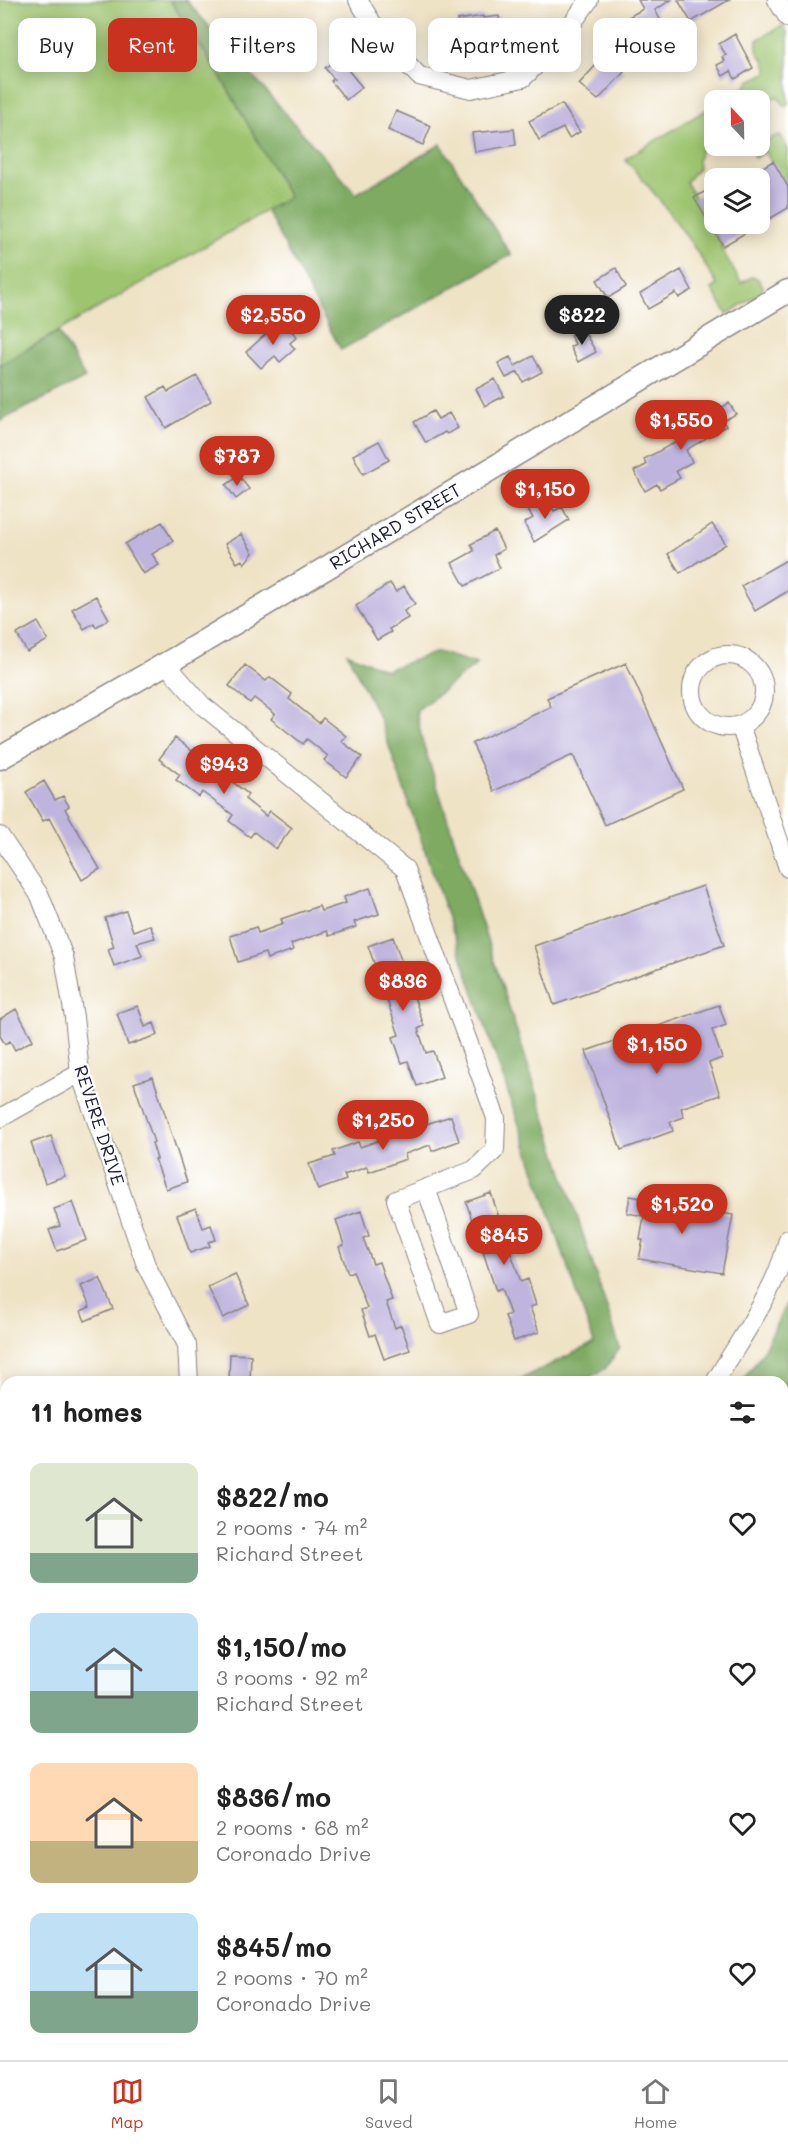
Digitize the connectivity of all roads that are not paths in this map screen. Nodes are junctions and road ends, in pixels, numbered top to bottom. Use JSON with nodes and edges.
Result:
{"nodes":[{"id":1,"x":358,"y":0,"type":"edge"},
{"id":2,"x":589,"y":0,"type":"edge"},
{"id":3,"x":777,"y":0,"type":"edge"},
{"id":4,"x":788,"y":18,"type":"edge"},
{"id":5,"x":788,"y":291,"type":"edge"},
{"id":6,"x":165,"y":663,"type":"junction"},
{"id":7,"x":740,"y":725,"type":"junction"},
{"id":8,"x":0,"y":758,"type":"edge"},
{"id":9,"x":0,"y":836,"type":"edge"},
{"id":10,"x":788,"y":868,"type":"edge"},
{"id":11,"x":80,"y":1073,"type":"junction"},
{"id":12,"x":0,"y":1119,"type":"edge"},
{"id":13,"x":426,"y":1188,"type":"junction"},
{"id":14,"x":788,"y":1239,"type":"edge"},
{"id":15,"x":189,"y":1376,"type":"edge"},
{"id":16,"x":719,"y":1376,"type":"edge"}],
"edges":[{"from":1,"to":2,"type":"street"},
{"from":3,"to":4,"type":"street"},
{"from":5,"to":6,"type":"street","name":"RICHARD STREET"},
{"from":6,"to":8,"type":"street","name":"RICHARD STREET"},
{"from":6,"to":13,"type":"street"},
{"from":7,"to":7,"type":"street"},
{"from":7,"to":10,"type":"street"},
{"from":9,"to":11,"type":"street","name":"REVERE DRIVE"},
{"from":11,"to":12,"type":"street"},
{"from":11,"to":15,"type":"street","name":"REVERE DRIVE"},
{"from":13,"to":13,"type":"street"},
{"from":14,"to":16,"type":"street"}]}
